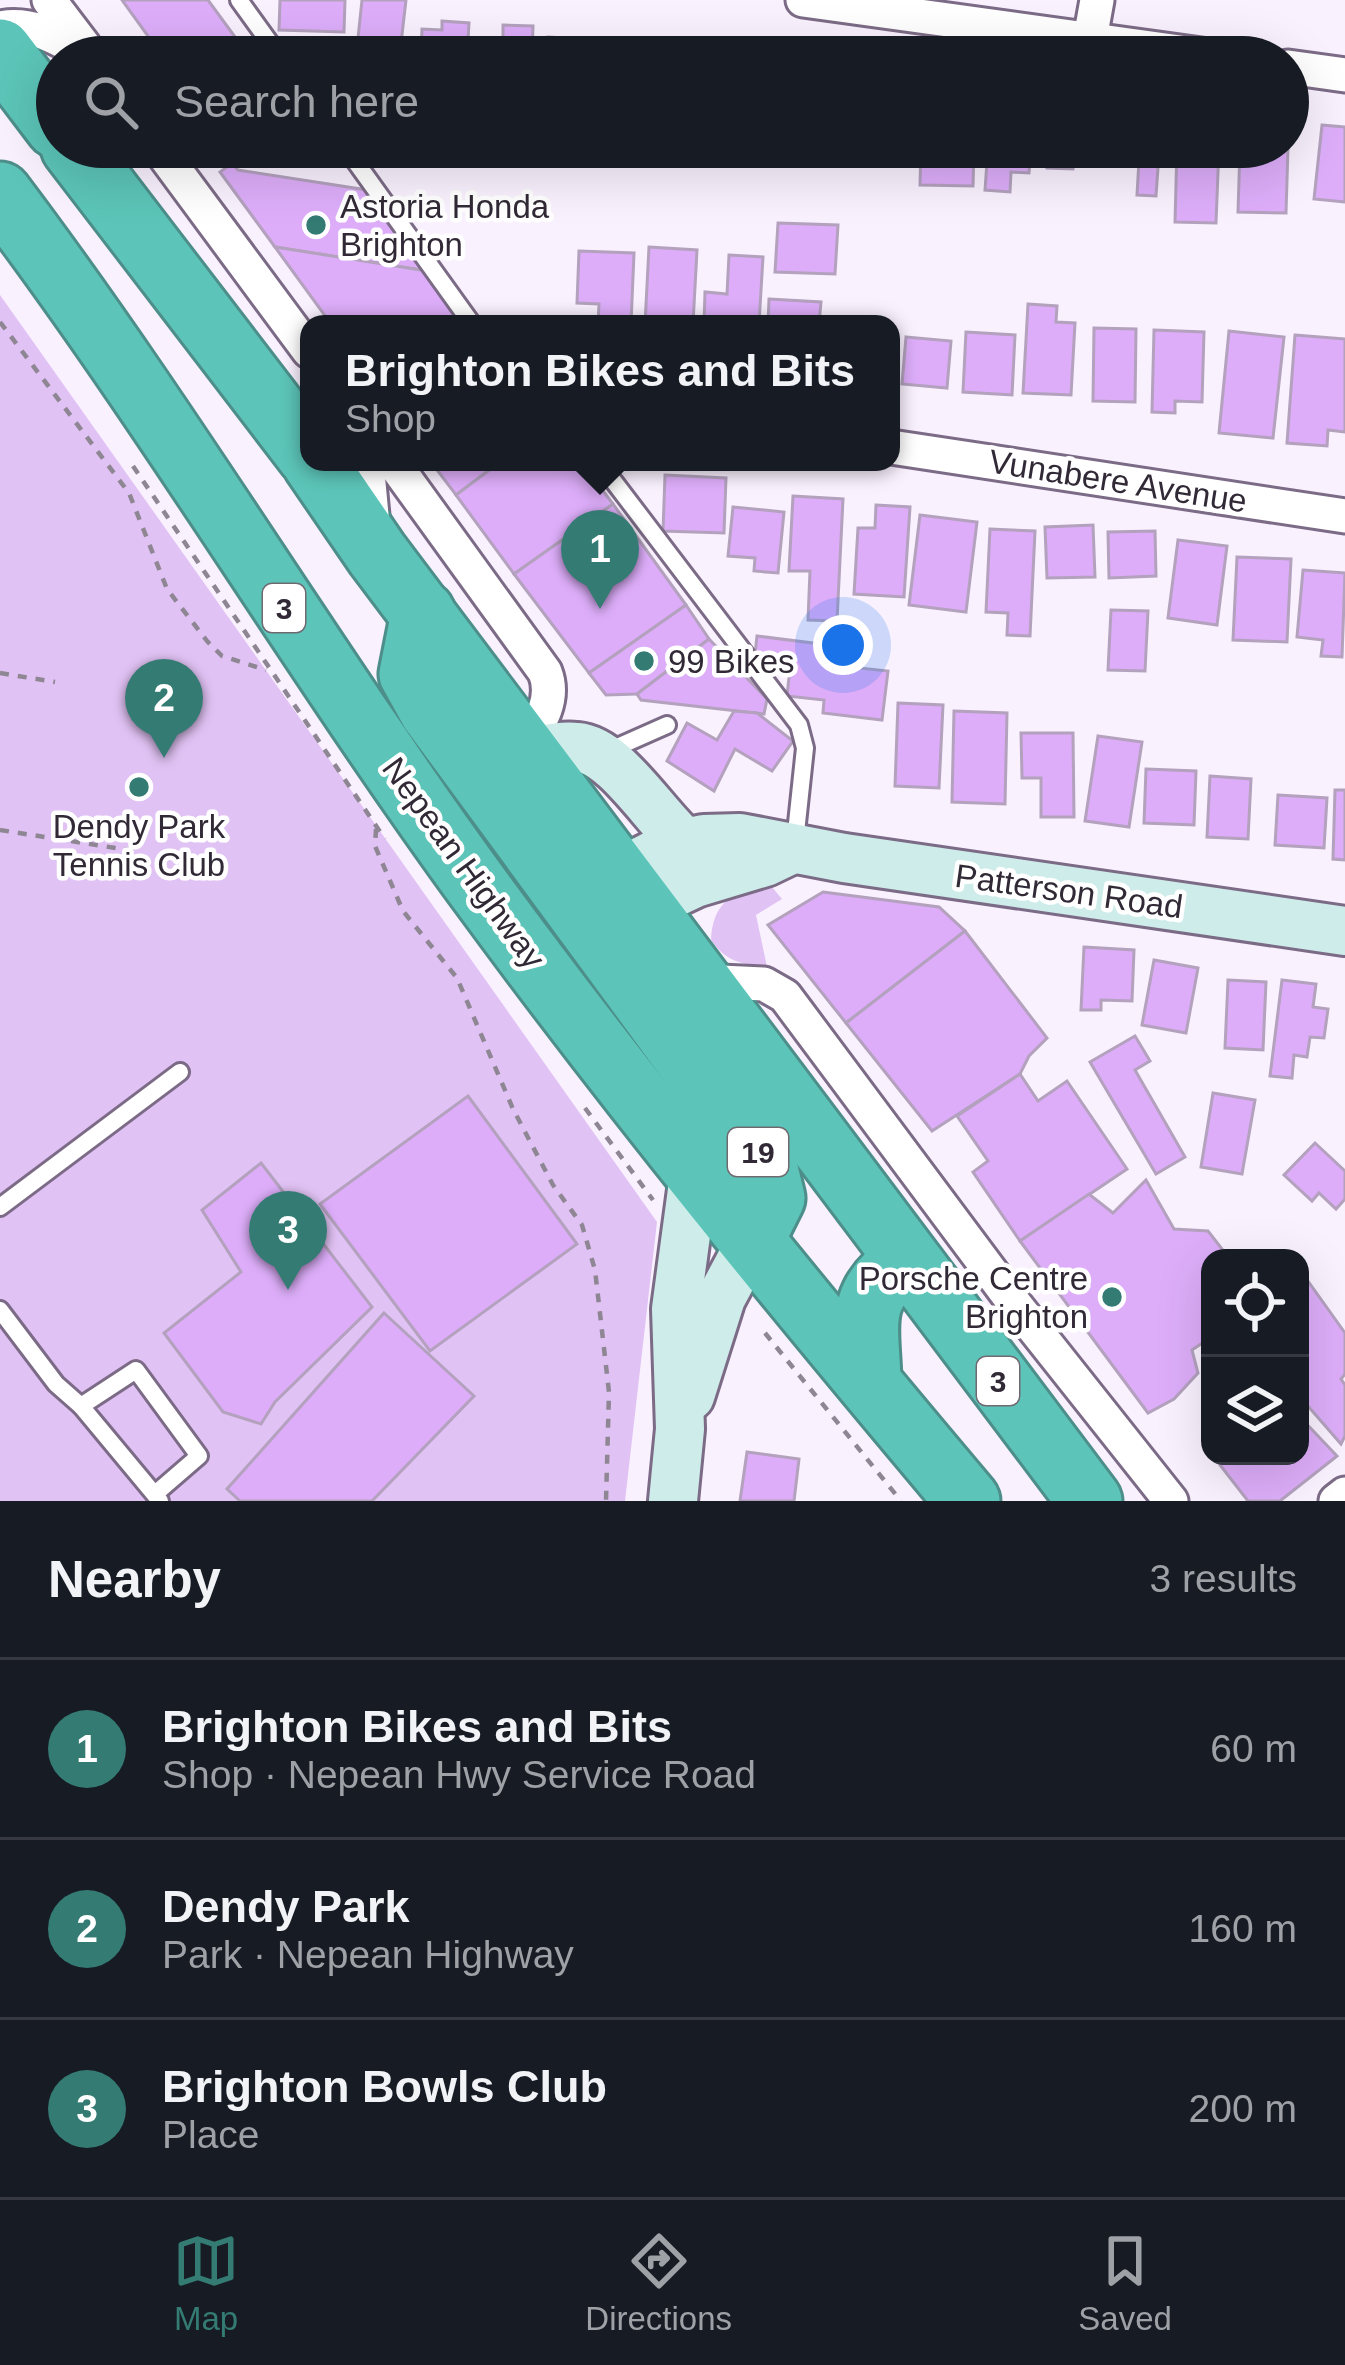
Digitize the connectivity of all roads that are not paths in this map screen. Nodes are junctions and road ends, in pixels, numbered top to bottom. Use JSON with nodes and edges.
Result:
{"nodes":[{"id":1,"x":49,"y":0,"type":"edge"},
{"id":2,"x":239,"y":0,"type":"edge"},
{"id":3,"x":802,"y":0,"type":"edge"},
{"id":4,"x":1097,"y":0,"type":"edge"},
{"id":5,"x":0,"y":28,"type":"edge"},
{"id":6,"x":50,"y":36,"type":"edge"},
{"id":7,"x":76,"y":36,"type":"edge"},
{"id":8,"x":265,"y":36,"type":"edge"},
{"id":9,"x":1068,"y":36,"type":"edge"},
{"id":10,"x":1091,"y":36,"type":"edge"},
{"id":11,"x":0,"y":51,"type":"edge"},
{"id":12,"x":1309,"y":70,"type":"edge"},
{"id":13,"x":1345,"y":75,"type":"edge"},
{"id":14,"x":36,"y":98,"type":"edge"},
{"id":15,"x":89,"y":168,"type":"edge"},
{"id":16,"x":174,"y":168,"type":"edge"},
{"id":17,"x":359,"y":168,"type":"edge"},
{"id":18,"x":0,"y":194,"type":"edge"},
{"id":19,"x":465,"y":315,"type":"edge"},
{"id":20,"x":300,"y":339,"type":"edge"},
{"id":21,"x":300,"y":443,"type":"edge"},
{"id":22,"x":900,"y":448,"type":"edge"},
{"id":23,"x":320,"y":471,"type":"edge"},
{"id":24,"x":368,"y":471,"type":"edge"},
{"id":25,"x":400,"y":471,"type":"edge"},
{"id":26,"x":606,"y":471,"type":"edge"},
{"id":27,"x":1345,"y":516,"type":"edge"},
{"id":28,"x":377,"y":554,"type":"junction"},
{"id":29,"x":423,"y":614,"type":"junction"},
{"id":30,"x":668,"y":724,"type":"dead end"},
{"id":31,"x":526,"y":750,"type":"junction"},
{"id":32,"x":599,"y":754,"type":"junction"},
{"id":33,"x":684,"y":842,"type":"junction"},
{"id":34,"x":794,"y":848,"type":"junction"},
{"id":35,"x":607,"y":903,"type":"junction"},
{"id":36,"x":1345,"y":931,"type":"edge"},
{"id":37,"x":519,"y":941,"type":"junction"},
{"id":38,"x":699,"y":981,"type":"junction"},
{"id":39,"x":180,"y":1072,"type":"dead end"},
{"id":40,"x":695,"y":1168,"type":"junction"},
{"id":41,"x":0,"y":1207,"type":"edge"},
{"id":42,"x":752,"y":1240,"type":"junction"},
{"id":43,"x":906,"y":1261,"type":"junction"},
{"id":44,"x":1017,"y":1306,"type":"junction"},
{"id":45,"x":0,"y":1310,"type":"edge"},
{"id":46,"x":868,"y":1382,"type":"junction"},
{"id":47,"x":81,"y":1406,"type":"junction"},
{"id":48,"x":680,"y":1430,"type":"junction"},
{"id":49,"x":1345,"y":1494,"type":"edge"},
{"id":50,"x":157,"y":1497,"type":"edge"},
{"id":51,"x":673,"y":1501,"type":"edge"},
{"id":52,"x":968,"y":1501,"type":"edge"},
{"id":53,"x":1090,"y":1501,"type":"edge"},
{"id":54,"x":1171,"y":1501,"type":"edge"},
{"id":55,"x":1336,"y":1501,"type":"edge"}],
"edges":[{"from":1,"to":7,"type":"street"},
{"from":2,"to":8,"type":"lane"},
{"from":3,"to":9,"type":"street"},
{"from":4,"to":10,"type":"street"},
{"from":5,"to":6,"type":"street"},
{"from":11,"to":14,"type":"highway"},
{"from":12,"to":13,"type":"street"},
{"from":15,"to":21,"type":"highway","number":"3"},
{"from":16,"to":20,"type":"street"},
{"from":17,"to":19,"type":"lane"},
{"from":18,"to":37,"type":"highway","name":"Nepean Highway","number":"3"},
{"from":22,"to":27,"type":"street","name":"Vunabere Avenue"},
{"from":23,"to":28,"type":"highway","number":"3"},
{"from":24,"to":28,"type":"street"},
{"from":25,"to":31,"type":"street"},
{"from":26,"to":34,"type":"lane"},
{"from":28,"to":29,"type":"highway","number":"3"},
{"from":29,"to":31,"type":"highway","number":"3"},
{"from":29,"to":35,"type":"highway","number":"19"},
{"from":30,"to":32,"type":"lane"},
{"from":31,"to":32,"type":"street"},
{"from":31,"to":35,"type":"highway","number":"3"},
{"from":32,"to":33,"type":"street"},
{"from":33,"to":34,"type":"street","name":"Patterson Road"},
{"from":33,"to":35,"type":"street","name":"Patterson Road"},
{"from":34,"to":35,"type":"street"},
{"from":34,"to":36,"type":"street","name":"Patterson Road"},
{"from":35,"to":37,"type":"highway"},
{"from":35,"to":38,"type":"highway","number":"3"},
{"from":35,"to":42,"type":"highway","number":"19"},
{"from":37,"to":40,"type":"highway","name":"Nepean Highway","number":"3"},
{"from":38,"to":43,"type":"highway","number":"3"},
{"from":38,"to":44,"type":"street"},
{"from":39,"to":41,"type":"lane"},
{"from":40,"to":42,"type":"highway","name":"Nepean Highway","number":"3"},
{"from":40,"to":48,"type":"street","number":"19"},
{"from":42,"to":46,"type":"highway","name":"Nepean Highway","number":"3"},
{"from":42,"to":48,"type":"street","number":"19"},
{"from":43,"to":44,"type":"street"},
{"from":43,"to":46,"type":"highway"},
{"from":43,"to":53,"type":"highway","number":"3"},
{"from":44,"to":54,"type":"street"},
{"from":45,"to":47,"type":"lane"},
{"from":46,"to":52,"type":"highway","name":"Nepean Highway","number":"3"},
{"from":47,"to":50,"type":"lane"},
{"from":47,"to":50,"type":"lane"},
{"from":48,"to":51,"type":"street","number":"19"},
{"from":49,"to":55,"type":"street"}]}
